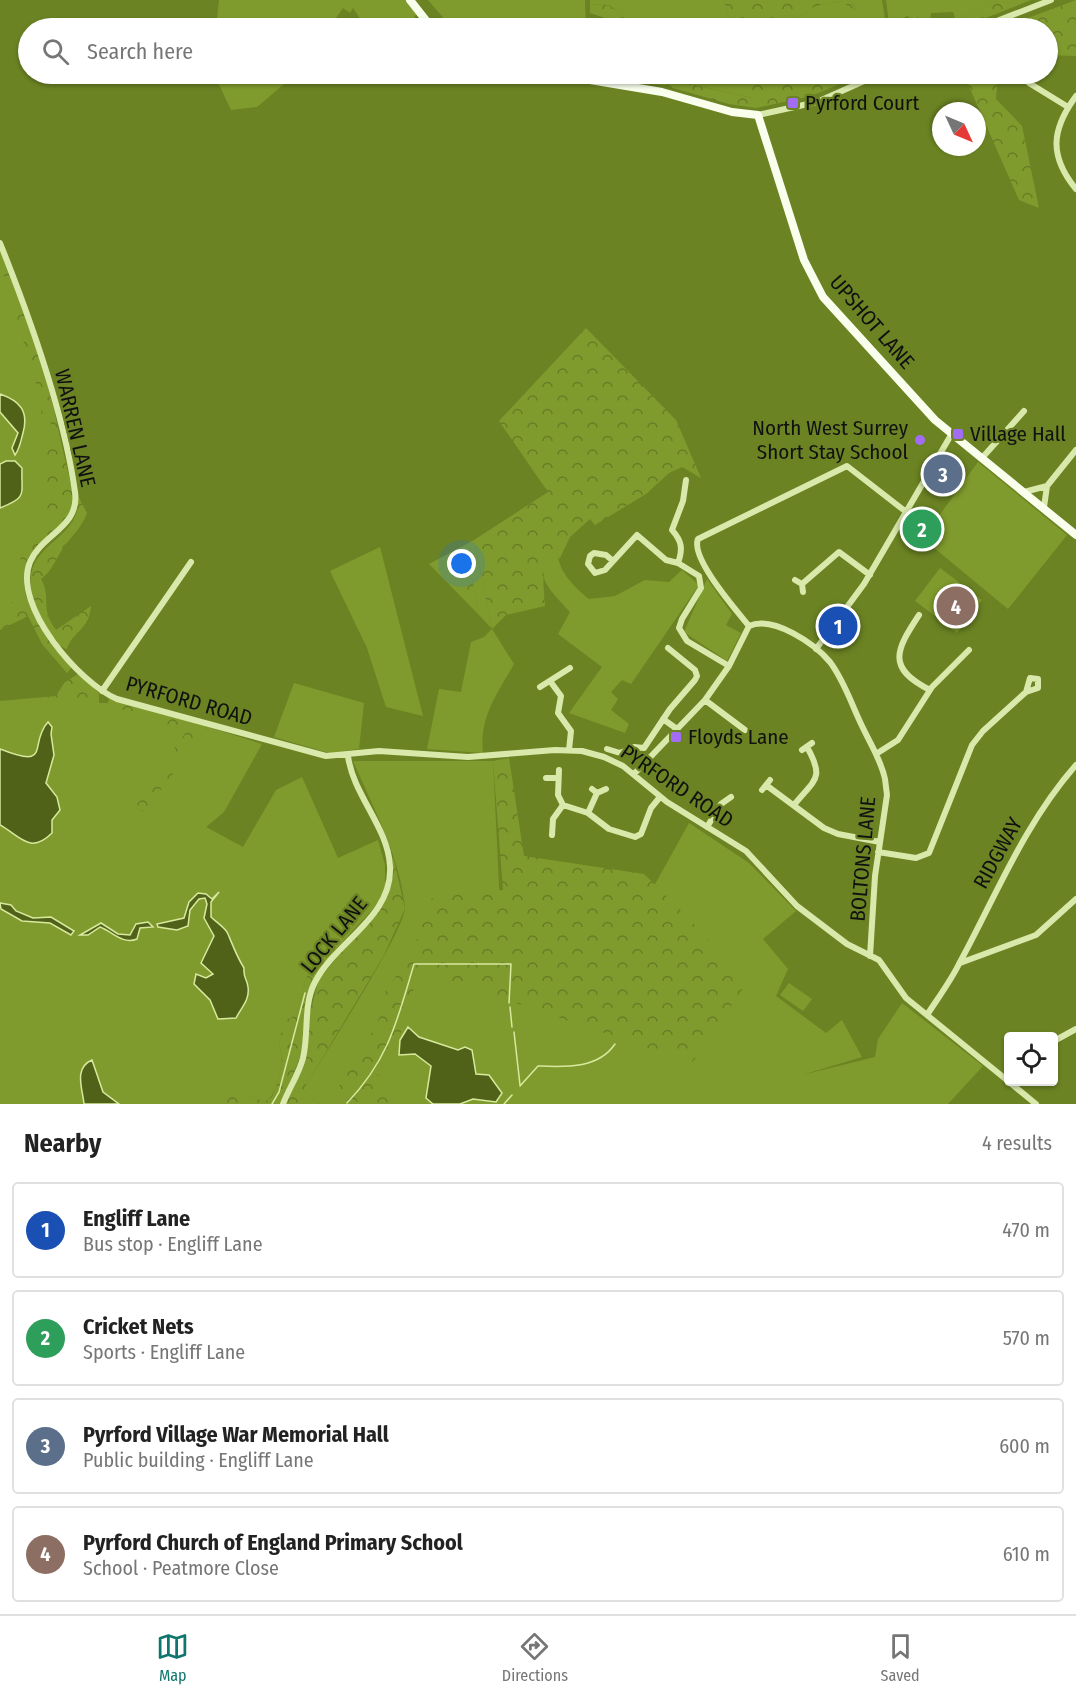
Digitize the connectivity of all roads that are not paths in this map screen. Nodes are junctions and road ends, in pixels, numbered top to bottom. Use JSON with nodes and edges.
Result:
{"nodes":[{"id":1,"x":410,"y":0,"type":"edge"},
{"id":2,"x":1051,"y":0,"type":"edge"},
{"id":3,"x":424,"y":18,"type":"edge"},
{"id":4,"x":1005,"y":18,"type":"edge"},
{"id":5,"x":617,"y":84,"type":"edge"},
{"id":6,"x":858,"y":84,"type":"edge"},
{"id":7,"x":1031,"y":84,"type":"edge"},
{"id":8,"x":1076,"y":96,"type":"edge"},
{"id":9,"x":1068,"y":107,"type":"junction"},
{"id":10,"x":758,"y":115,"type":"junction"},
{"id":11,"x":1076,"y":189,"type":"edge"},
{"id":12,"x":0,"y":243,"type":"edge"},
{"id":13,"x":1024,"y":411,"type":"dead end"},
{"id":14,"x":951,"y":435,"type":"junction"},
{"id":15,"x":1076,"y":450,"type":"edge"},
{"id":16,"x":982,"y":458,"type":"junction"},
{"id":17,"x":686,"y":480,"type":"dead end"},
{"id":18,"x":1047,"y":486,"type":"junction"},
{"id":19,"x":1024,"y":492,"type":"junction"},
{"id":20,"x":1044,"y":507,"type":"junction"},
{"id":21,"x":905,"y":511,"type":"junction"},
{"id":22,"x":1076,"y":535,"type":"edge"},
{"id":23,"x":613,"y":561,"type":"dead end"},
{"id":24,"x":191,"y":562,"type":"dead end"},
{"id":25,"x":678,"y":563,"type":"junction"},
{"id":26,"x":179,"y":566,"type":"dead end"},
{"id":27,"x":185,"y":571,"type":"junction"},
{"id":28,"x":870,"y":575,"type":"junction"},
{"id":29,"x":795,"y":580,"type":"dead end"},
{"id":30,"x":802,"y":584,"type":"junction"},
{"id":31,"x":803,"y":592,"type":"dead end"},
{"id":32,"x":918,"y":620,"type":"dead end"},
{"id":33,"x":747,"y":629,"type":"junction"},
{"id":34,"x":669,"y":648,"type":"dead end"},
{"id":35,"x":816,"y":649,"type":"junction"},
{"id":36,"x":968,"y":654,"type":"dead end"},
{"id":37,"x":729,"y":666,"type":"junction"},
{"id":38,"x":570,"y":668,"type":"dead end"},
{"id":39,"x":550,"y":681,"type":"junction"},
{"id":40,"x":540,"y":687,"type":"dead end"},
{"id":41,"x":930,"y":690,"type":"junction"},
{"id":42,"x":102,"y":691,"type":"junction"},
{"id":43,"x":1026,"y":692,"type":"dead end"},
{"id":44,"x":705,"y":700,"type":"junction"},
{"id":45,"x":663,"y":719,"type":"junction"},
{"id":46,"x":677,"y":729,"type":"junction"},
{"id":47,"x":745,"y":730,"type":"dead end"},
{"id":48,"x":807,"y":747,"type":"dead end"},
{"id":49,"x":607,"y":749,"type":"dead end"},
{"id":50,"x":569,"y":750,"type":"junction"},
{"id":51,"x":876,"y":754,"type":"junction"},
{"id":52,"x":348,"y":756,"type":"junction"},
{"id":53,"x":1076,"y":765,"type":"edge"},
{"id":54,"x":559,"y":770,"type":"dead end"},
{"id":55,"x":634,"y":774,"type":"junction"},
{"id":56,"x":546,"y":778,"type":"dead end"},
{"id":57,"x":558,"y":778,"type":"junction"},
{"id":58,"x":766,"y":785,"type":"dead end"},
{"id":59,"x":606,"y":789,"type":"dead end"},
{"id":60,"x":731,"y":796,"type":"dead end"},
{"id":61,"x":660,"y":797,"type":"junction"},
{"id":62,"x":563,"y":805,"type":"junction"},
{"id":63,"x":794,"y":805,"type":"junction"},
{"id":64,"x":588,"y":813,"type":"junction"},
{"id":65,"x":707,"y":827,"type":"junction"},
{"id":66,"x":550,"y":831,"type":"dead end"},
{"id":67,"x":880,"y":842,"type":"junction"},
{"id":68,"x":878,"y":852,"type":"junction"},
{"id":69,"x":1076,"y":900,"type":"edge"},
{"id":70,"x":870,"y":956,"type":"junction"},
{"id":71,"x":960,"y":963,"type":"junction"},
{"id":72,"x":927,"y":1015,"type":"junction"},
{"id":73,"x":1076,"y":1029,"type":"edge"},
{"id":74,"x":1058,"y":1038,"type":"edge"},
{"id":75,"x":1004,"y":1077,"type":"edge"},
{"id":76,"x":1015,"y":1086,"type":"edge"},
{"id":77,"x":283,"y":1104,"type":"edge"},
{"id":78,"x":1036,"y":1104,"type":"edge"}],
"edges":[{"from":1,"to":3,"type":"main road"},
{"from":2,"to":4,"type":"street"},
{"from":5,"to":10,"type":"main road"},
{"from":6,"to":10,"type":"street"},
{"from":7,"to":9,"type":"street"},
{"from":8,"to":9,"type":"street"},
{"from":9,"to":11,"type":"street"},
{"from":10,"to":14,"type":"main road","name":"UPSHOT LANE"},
{"from":12,"to":42,"type":"street","name":"WARREN LANE"},
{"from":13,"to":16,"type":"street"},
{"from":14,"to":16,"type":"main road","name":"UPSHOT LANE"},
{"from":14,"to":21,"type":"street"},
{"from":15,"to":18,"type":"street"},
{"from":16,"to":19,"type":"main road","name":"UPSHOT LANE"},
{"from":17,"to":25,"type":"street"},
{"from":18,"to":19,"type":"street"},
{"from":18,"to":20,"type":"street"},
{"from":19,"to":20,"type":"main road","name":"UPSHOT LANE"},
{"from":20,"to":22,"type":"main road","name":"UPSHOT LANE"},
{"from":21,"to":28,"type":"street"},
{"from":21,"to":33,"type":"street"},
{"from":23,"to":25,"type":"street"},
{"from":24,"to":27,"type":"street"},
{"from":25,"to":37,"type":"street"},
{"from":26,"to":27,"type":"street"},
{"from":27,"to":42,"type":"street"},
{"from":28,"to":30,"type":"street"},
{"from":28,"to":35,"type":"street"},
{"from":29,"to":30,"type":"street"},
{"from":30,"to":31,"type":"street"},
{"from":32,"to":41,"type":"street"},
{"from":33,"to":35,"type":"street","name":"BOLTONS LANE"},
{"from":33,"to":37,"type":"street"},
{"from":34,"to":45,"type":"street"},
{"from":35,"to":51,"type":"street","name":"BOLTONS LANE"},
{"from":36,"to":41,"type":"street"},
{"from":37,"to":44,"type":"street"},
{"from":38,"to":39,"type":"street"},
{"from":39,"to":40,"type":"street"},
{"from":39,"to":50,"type":"street"},
{"from":41,"to":51,"type":"street"},
{"from":42,"to":52,"type":"street","name":"PYRFORD ROAD"},
{"from":43,"to":68,"type":"street"},
{"from":44,"to":46,"type":"street"},
{"from":44,"to":47,"type":"street"},
{"from":45,"to":46,"type":"street"},
{"from":45,"to":49,"type":"street"},
{"from":46,"to":55,"type":"street"},
{"from":48,"to":63,"type":"street"},
{"from":50,"to":52,"type":"street","name":"PYRFORD ROAD"},
{"from":50,"to":55,"type":"street","name":"PYRFORD ROAD"},
{"from":51,"to":67,"type":"street","name":"BOLTONS LANE"},
{"from":52,"to":77,"type":"street","name":"LOCK LANE"},
{"from":53,"to":71,"type":"street","name":"RIDGWAY"},
{"from":54,"to":57,"type":"street"},
{"from":55,"to":61,"type":"street","name":"PYRFORD ROAD"},
{"from":56,"to":57,"type":"street"},
{"from":57,"to":62,"type":"street"},
{"from":58,"to":63,"type":"street"},
{"from":59,"to":64,"type":"street"},
{"from":60,"to":65,"type":"street"},
{"from":61,"to":64,"type":"street"},
{"from":61,"to":65,"type":"street","name":"PYRFORD ROAD"},
{"from":62,"to":64,"type":"street"},
{"from":62,"to":66,"type":"street"},
{"from":63,"to":67,"type":"street"},
{"from":65,"to":70,"type":"street","name":"PYRFORD ROAD"},
{"from":67,"to":68,"type":"street","name":"BOLTONS LANE"},
{"from":68,"to":70,"type":"street","name":"BOLTONS LANE"},
{"from":69,"to":71,"type":"street"},
{"from":70,"to":72,"type":"street","name":"PYRFORD ROAD"},
{"from":71,"to":72,"type":"street","name":"RIDGWAY"},
{"from":72,"to":75,"type":"street","name":"PYRFORD ROAD"},
{"from":73,"to":74,"type":"street"},
{"from":76,"to":78,"type":"street","name":"PYRFORD ROAD"}]}
